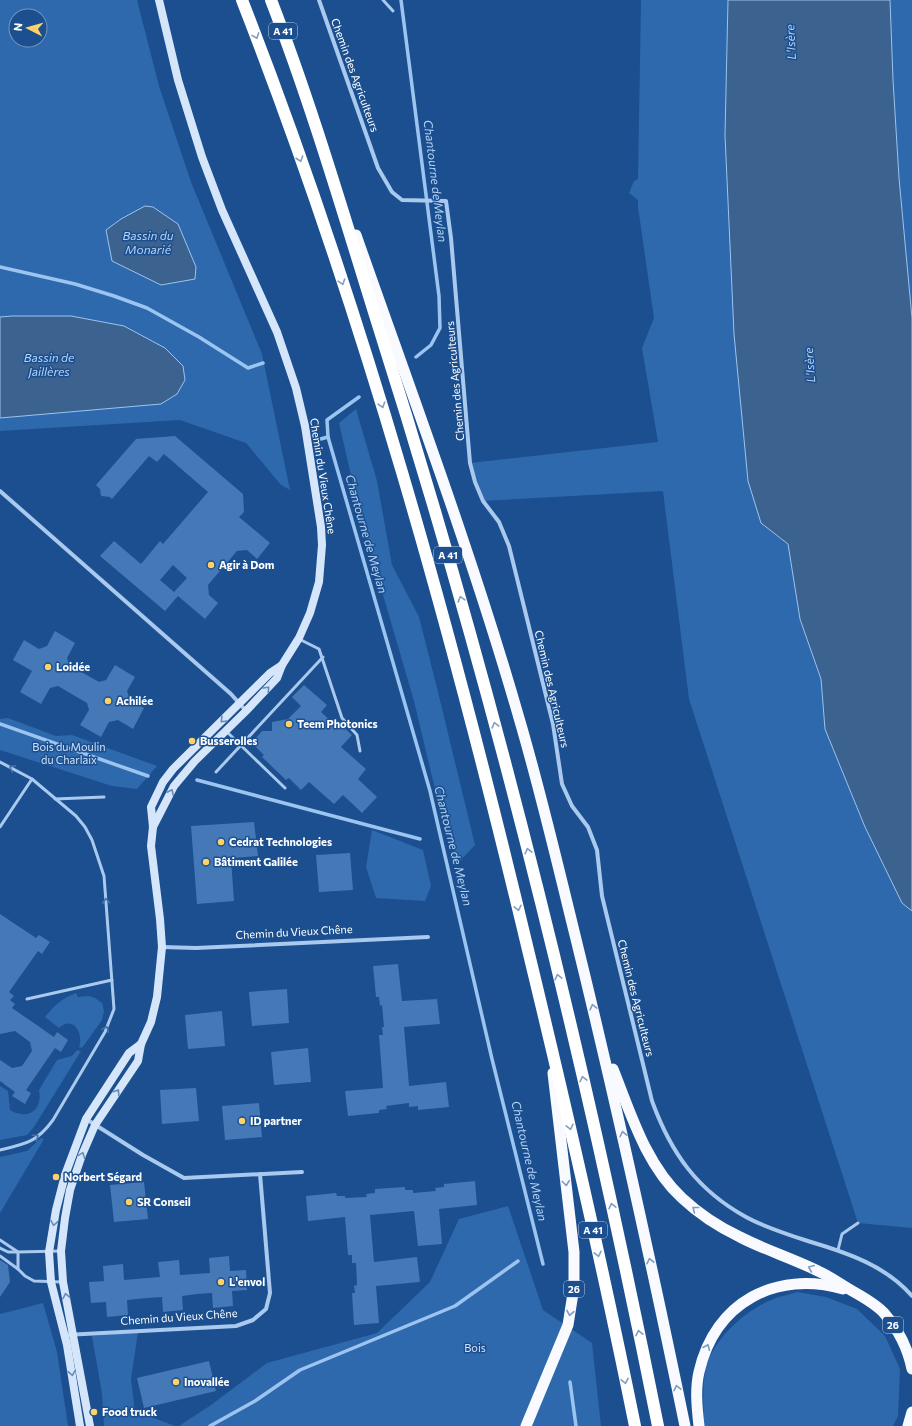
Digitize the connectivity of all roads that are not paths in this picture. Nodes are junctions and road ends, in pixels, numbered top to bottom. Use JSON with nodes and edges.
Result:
{"nodes":[{"id":1,"x":159,"y":0,"type":"edge"},
{"id":2,"x":242,"y":0,"type":"edge"},
{"id":3,"x":271,"y":0,"type":"edge"},
{"id":4,"x":319,"y":0,"type":"edge"},
{"id":5,"x":384,"y":0,"type":"edge"},
{"id":6,"x":393,"y":11,"type":"dead end"},
{"id":7,"x":295,"y":61,"type":"junction"},
{"id":8,"x":0,"y":492,"type":"edge"},
{"id":9,"x":299,"y":638,"type":"junction"},
{"id":10,"x":322,"y":657,"type":"junction"},
{"id":11,"x":282,"y":665,"type":"junction"},
{"id":12,"x":240,"y":703,"type":"junction"},
{"id":13,"x":246,"y":711,"type":"junction"},
{"id":14,"x":226,"y":731,"type":"junction"},
{"id":15,"x":241,"y":745,"type":"junction"},
{"id":16,"x":360,"y":751,"type":"dead end"},
{"id":17,"x":0,"y":762,"type":"edge"},
{"id":18,"x":216,"y":772,"type":"dead end"},
{"id":19,"x":32,"y":779,"type":"junction"},
{"id":20,"x":285,"y":788,"type":"dead end"},
{"id":21,"x":104,"y":797,"type":"dead end"},
{"id":22,"x":55,"y":799,"type":"junction"},
{"id":23,"x":0,"y":827,"type":"edge"},
{"id":24,"x":153,"y":827,"type":"junction"},
{"id":25,"x":428,"y":937,"type":"dead end"},
{"id":26,"x":162,"y":947,"type":"junction"},
{"id":27,"x":112,"y":980,"type":"junction"},
{"id":28,"x":27,"y":999,"type":"dead end"},
{"id":29,"x":548,"y":1035,"type":"junction"},
{"id":30,"x":600,"y":1035,"type":"junction"},
{"id":31,"x":141,"y":1044,"type":"junction"},
{"id":32,"x":86,"y":1119,"type":"junction"},
{"id":33,"x":95,"y":1125,"type":"junction"},
{"id":34,"x":0,"y":1150,"type":"edge"},
{"id":35,"x":302,"y":1172,"type":"dead end"},
{"id":36,"x":260,"y":1174,"type":"junction"},
{"id":37,"x":858,"y":1223,"type":"dead end"},
{"id":38,"x":0,"y":1240,"type":"edge"},
{"id":39,"x":0,"y":1248,"type":"edge"},
{"id":40,"x":838,"y":1250,"type":"junction"},
{"id":41,"x":18,"y":1252,"type":"junction"},
{"id":42,"x":49,"y":1252,"type":"junction"},
{"id":43,"x":61,"y":1252,"type":"junction"},
{"id":44,"x":0,"y":1256,"type":"edge"},
{"id":45,"x":18,"y":1269,"type":"junction"},
{"id":46,"x":51,"y":1282,"type":"junction"},
{"id":47,"x":63,"y":1282,"type":"junction"},
{"id":48,"x":857,"y":1293,"type":"junction"},
{"id":49,"x":912,"y":1296,"type":"edge"},
{"id":50,"x":74,"y":1334,"type":"junction"},
{"id":51,"x":65,"y":1335,"type":"junction"},
{"id":52,"x":912,"y":1370,"type":"edge"},
{"id":53,"x":912,"y":1412,"type":"edge"},
{"id":54,"x":80,"y":1426,"type":"edge"},
{"id":55,"x":90,"y":1426,"type":"edge"},
{"id":56,"x":526,"y":1426,"type":"edge"},
{"id":57,"x":635,"y":1426,"type":"edge"},
{"id":58,"x":658,"y":1426,"type":"edge"},
{"id":59,"x":685,"y":1426,"type":"edge"},
{"id":60,"x":699,"y":1426,"type":"edge"},
{"id":61,"x":908,"y":1426,"type":"edge"}],
"edges":[{"from":1,"to":9,"type":"main road","name":"Chemin du Vieux Chêne"},
{"from":2,"to":29,"type":"highway","number":"A 41","one_way":true},
{"from":3,"to":7,"type":"highway","number":"A 41"},
{"from":4,"to":40,"type":"street","name":"Chemin des Agriculteurs"},
{"from":5,"to":6,"type":"lane"},
{"from":30,"to":7,"type":"highway","one_way":true},
{"from":58,"to":7,"type":"highway","number":"A 41","one_way":true},
{"from":8,"to":12,"type":"street"},
{"from":9,"to":10,"type":"lane"},
{"from":9,"to":11,"type":"main road","name":"Chemin du Vieux Chêne"},
{"from":10,"to":15,"type":"lane"},
{"from":10,"to":16,"type":"lane"},
{"from":11,"to":12,"type":"main road","name":"Chemin du Vieux Chêne"},
{"from":13,"to":11,"type":"main road","name":"Chemin du Vieux Chêne","one_way":true},
{"from":12,"to":13,"type":"street"},
{"from":12,"to":24,"type":"main road","name":"Chemin du Vieux Chêne","one_way":true},
{"from":13,"to":14,"type":"main road","name":"Chemin du Vieux Chêne"},
{"from":14,"to":15,"type":"lane"},
{"from":24,"to":14,"type":"main road","name":"Chemin du Vieux Chêne","one_way":true},
{"from":15,"to":18,"type":"lane"},
{"from":15,"to":20,"type":"lane"},
{"from":19,"to":17,"type":"lane","one_way":true},
{"from":19,"to":22,"type":"lane"},
{"from":19,"to":23,"type":"lane"},
{"from":21,"to":22,"type":"lane"},
{"from":27,"to":22,"type":"lane","one_way":true},
{"from":24,"to":26,"type":"main road","name":"Chemin du Vieux Chêne"},
{"from":25,"to":26,"type":"street","name":"Chemin du Vieux Chêne"},
{"from":26,"to":31,"type":"main road","name":"Chemin du Vieux Chêne"},
{"from":27,"to":28,"type":"lane"},
{"from":34,"to":27,"type":"lane","one_way":true},
{"from":29,"to":56,"type":"highway","number":"26","one_way":true},
{"from":29,"to":57,"type":"highway","number":"A 41","one_way":true},
{"from":48,"to":30,"type":"highway","one_way":true},
{"from":59,"to":30,"type":"highway","one_way":true},
{"from":31,"to":32,"type":"main road","name":"Chemin du Vieux Chêne"},
{"from":33,"to":31,"type":"main road","name":"Chemin du Vieux Chêne","one_way":true},
{"from":32,"to":33,"type":"street"},
{"from":32,"to":42,"type":"main road","name":"Chemin du Vieux Chêne","one_way":true},
{"from":33,"to":36,"type":"street"},
{"from":43,"to":33,"type":"main road","name":"Chemin du Vieux Chêne","one_way":true},
{"from":35,"to":36,"type":"street"},
{"from":36,"to":50,"type":"street","name":"Chemin du Vieux Chêne"},
{"from":37,"to":40,"type":"lane"},
{"from":38,"to":41,"type":"lane"},
{"from":39,"to":41,"type":"lane"},
{"from":40,"to":49,"type":"street","name":"Chemin des Agriculteurs"},
{"from":41,"to":42,"type":"lane"},
{"from":41,"to":45,"type":"lane"},
{"from":42,"to":43,"type":"lane"},
{"from":42,"to":46,"type":"main road","name":"Chemin du Vieux Chêne"},
{"from":43,"to":47,"type":"main road","name":"Chemin du Vieux Chêne"},
{"from":44,"to":45,"type":"lane"},
{"from":45,"to":46,"type":"lane"},
{"from":46,"to":47,"type":"lane"},
{"from":46,"to":51,"type":"main road","name":"Chemin du Vieux Chêne"},
{"from":50,"to":47,"type":"main road","name":"Chemin du Vieux Chêne","one_way":true},
{"from":48,"to":52,"type":"highway","number":"26"},
{"from":60,"to":48,"type":"highway","one_way":true},
{"from":50,"to":51,"type":"street","name":"Chemin du Vieux Chêne"},
{"from":50,"to":55,"type":"main road","name":"Chemin du Vieux Chêne"},
{"from":51,"to":54,"type":"main road","name":"Chemin du Vieux Chêne","one_way":true},
{"from":53,"to":61,"type":"highway"}]}
